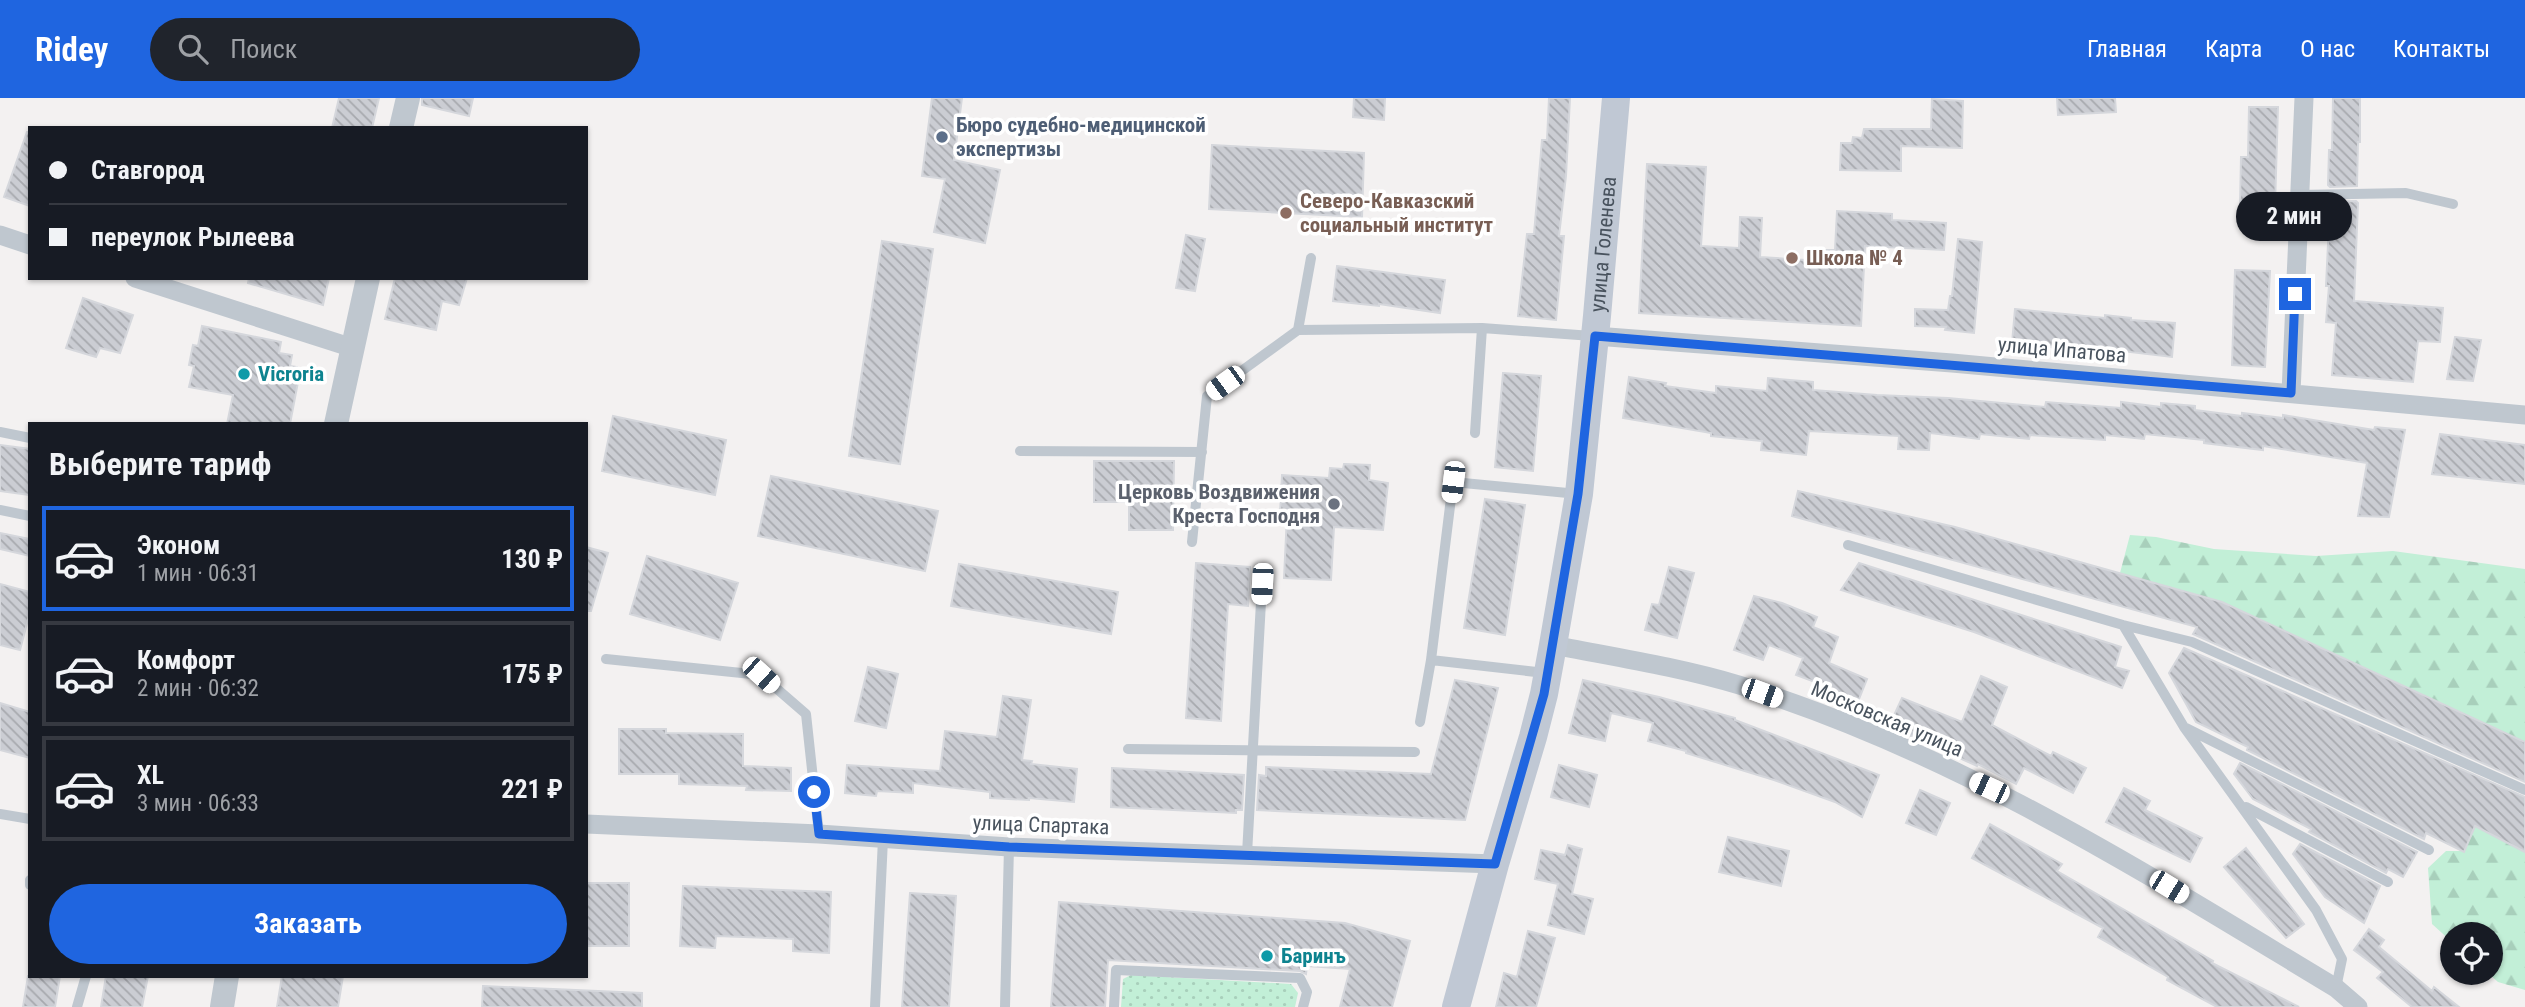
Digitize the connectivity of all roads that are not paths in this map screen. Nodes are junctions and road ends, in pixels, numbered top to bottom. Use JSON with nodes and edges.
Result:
{"nodes":[{"id":1,"x":408,"y":98,"type":"edge"},
{"id":2,"x":1616,"y":98,"type":"edge"},
{"id":3,"x":2304,"y":98,"type":"edge"},
{"id":4,"x":401,"y":126,"type":"edge"},
{"id":5,"x":2299,"y":195,"type":"junction"},
{"id":6,"x":2453,"y":204,"type":"dead end"},
{"id":7,"x":0,"y":235,"type":"edge"},
{"id":8,"x":28,"y":244,"type":"edge"},
{"id":9,"x":1311,"y":258,"type":"dead end"},
{"id":10,"x":141,"y":280,"type":"edge"},
{"id":11,"x":368,"y":280,"type":"edge"},
{"id":12,"x":1482,"y":328,"type":"junction"},
{"id":13,"x":1298,"y":330,"type":"junction"},
{"id":14,"x":1595,"y":336,"type":"junction"},
{"id":15,"x":353,"y":348,"type":"junction"},
{"id":16,"x":2291,"y":393,"type":"junction"},
{"id":17,"x":2525,"y":415,"type":"edge"},
{"id":18,"x":336,"y":422,"type":"edge"},
{"id":19,"x":0,"y":432,"type":"edge"},
{"id":20,"x":1475,"y":433,"type":"dead end"},
{"id":21,"x":28,"y":438,"type":"edge"},
{"id":22,"x":1020,"y":451,"type":"dead end"},
{"id":23,"x":1202,"y":452,"type":"junction"},
{"id":24,"x":1578,"y":494,"type":"junction"},
{"id":25,"x":0,"y":510,"type":"edge"},
{"id":26,"x":28,"y":516,"type":"edge"},
{"id":27,"x":1192,"y":542,"type":"dead end"},
{"id":28,"x":1848,"y":545,"type":"dead end"},
{"id":29,"x":1262,"y":584,"type":"dead end"},
{"id":30,"x":2123,"y":625,"type":"junction"},
{"id":31,"x":1553,"y":645,"type":"junction"},
{"id":32,"x":606,"y":659,"type":"dead end"},
{"id":33,"x":1431,"y":660,"type":"junction"},
{"id":34,"x":1547,"y":673,"type":"junction"},
{"id":35,"x":1420,"y":722,"type":"dead end"},
{"id":36,"x":2184,"y":727,"type":"junction"},
{"id":37,"x":1254,"y":748,"type":"junction"},
{"id":38,"x":1128,"y":749,"type":"dead end"},
{"id":39,"x":1415,"y":752,"type":"dead end"},
{"id":40,"x":2525,"y":790,"type":"edge"},
{"id":41,"x":2243,"y":806,"type":"junction"},
{"id":42,"x":0,"y":814,"type":"edge"},
{"id":43,"x":28,"y":818,"type":"edge"},
{"id":44,"x":588,"y":824,"type":"edge"},
{"id":45,"x":819,"y":834,"type":"junction"},
{"id":46,"x":883,"y":839,"type":"junction"},
{"id":47,"x":1009,"y":847,"type":"junction"},
{"id":48,"x":2429,"y":850,"type":"dead end"},
{"id":49,"x":1247,"y":854,"type":"junction"},
{"id":50,"x":1495,"y":864,"type":"junction"},
{"id":51,"x":2388,"y":882,"type":"dead end"},
{"id":52,"x":85,"y":978,"type":"edge"},
{"id":53,"x":227,"y":978,"type":"edge"},
{"id":54,"x":2336,"y":988,"type":"junction"},
{"id":55,"x":76,"y":1007,"type":"edge"},
{"id":56,"x":222,"y":1007,"type":"edge"},
{"id":57,"x":875,"y":1007,"type":"edge"},
{"id":58,"x":1005,"y":1007,"type":"edge"},
{"id":59,"x":1114,"y":1007,"type":"edge"},
{"id":60,"x":1303,"y":1007,"type":"edge"},
{"id":61,"x":1456,"y":1007,"type":"edge"},
{"id":62,"x":2358,"y":1007,"type":"edge"}],
"edges":[{"from":1,"to":4,"type":"street"},
{"from":2,"to":14,"type":"main road","name":"улица Голенева"},
{"from":3,"to":5,"type":"street"},
{"from":5,"to":6,"type":"lane"},
{"from":5,"to":16,"type":"street"},
{"from":7,"to":8,"type":"street"},
{"from":9,"to":13,"type":"lane"},
{"from":10,"to":15,"type":"street"},
{"from":11,"to":15,"type":"street"},
{"from":12,"to":13,"type":"lane"},
{"from":12,"to":14,"type":"lane"},
{"from":12,"to":20,"type":"lane"},
{"from":13,"to":23,"type":"lane"},
{"from":14,"to":16,"type":"street","name":"улица Ипатова"},
{"from":14,"to":24,"type":"main road","name":"улица Голенева"},
{"from":15,"to":18,"type":"street"},
{"from":16,"to":17,"type":"street","name":"улица Ипатова"},
{"from":19,"to":21,"type":"lane"},
{"from":22,"to":23,"type":"lane"},
{"from":23,"to":27,"type":"lane"},
{"from":24,"to":31,"type":"main road","name":"улица Голенева"},
{"from":24,"to":33,"type":"lane"},
{"from":25,"to":26,"type":"lane"},
{"from":28,"to":30,"type":"lane"},
{"from":29,"to":37,"type":"lane"},
{"from":30,"to":36,"type":"lane"},
{"from":30,"to":40,"type":"lane"},
{"from":31,"to":34,"type":"main road","name":"улица Голенева"},
{"from":31,"to":54,"type":"street","name":"Московская улица"},
{"from":32,"to":45,"type":"lane"},
{"from":33,"to":34,"type":"lane"},
{"from":33,"to":35,"type":"lane"},
{"from":34,"to":50,"type":"main road","name":"улица Голенева"},
{"from":36,"to":41,"type":"lane"},
{"from":36,"to":48,"type":"lane"},
{"from":37,"to":38,"type":"lane"},
{"from":37,"to":39,"type":"lane"},
{"from":37,"to":49,"type":"lane"},
{"from":41,"to":51,"type":"lane"},
{"from":41,"to":54,"type":"lane"},
{"from":42,"to":43,"type":"lane"},
{"from":44,"to":45,"type":"street","name":"улица Спартака"},
{"from":45,"to":46,"type":"street","name":"улица Спартака"},
{"from":46,"to":47,"type":"street","name":"улица Спартака"},
{"from":46,"to":57,"type":"lane"},
{"from":47,"to":49,"type":"street","name":"улица Спартака"},
{"from":47,"to":58,"type":"lane"},
{"from":49,"to":50,"type":"street","name":"улица Спартака"},
{"from":50,"to":61,"type":"main road","name":"улица Голенева"},
{"from":52,"to":55,"type":"lane"},
{"from":53,"to":56,"type":"street"},
{"from":54,"to":62,"type":"street","name":"Московская улица"},
{"from":59,"to":60,"type":"lane"}]}
